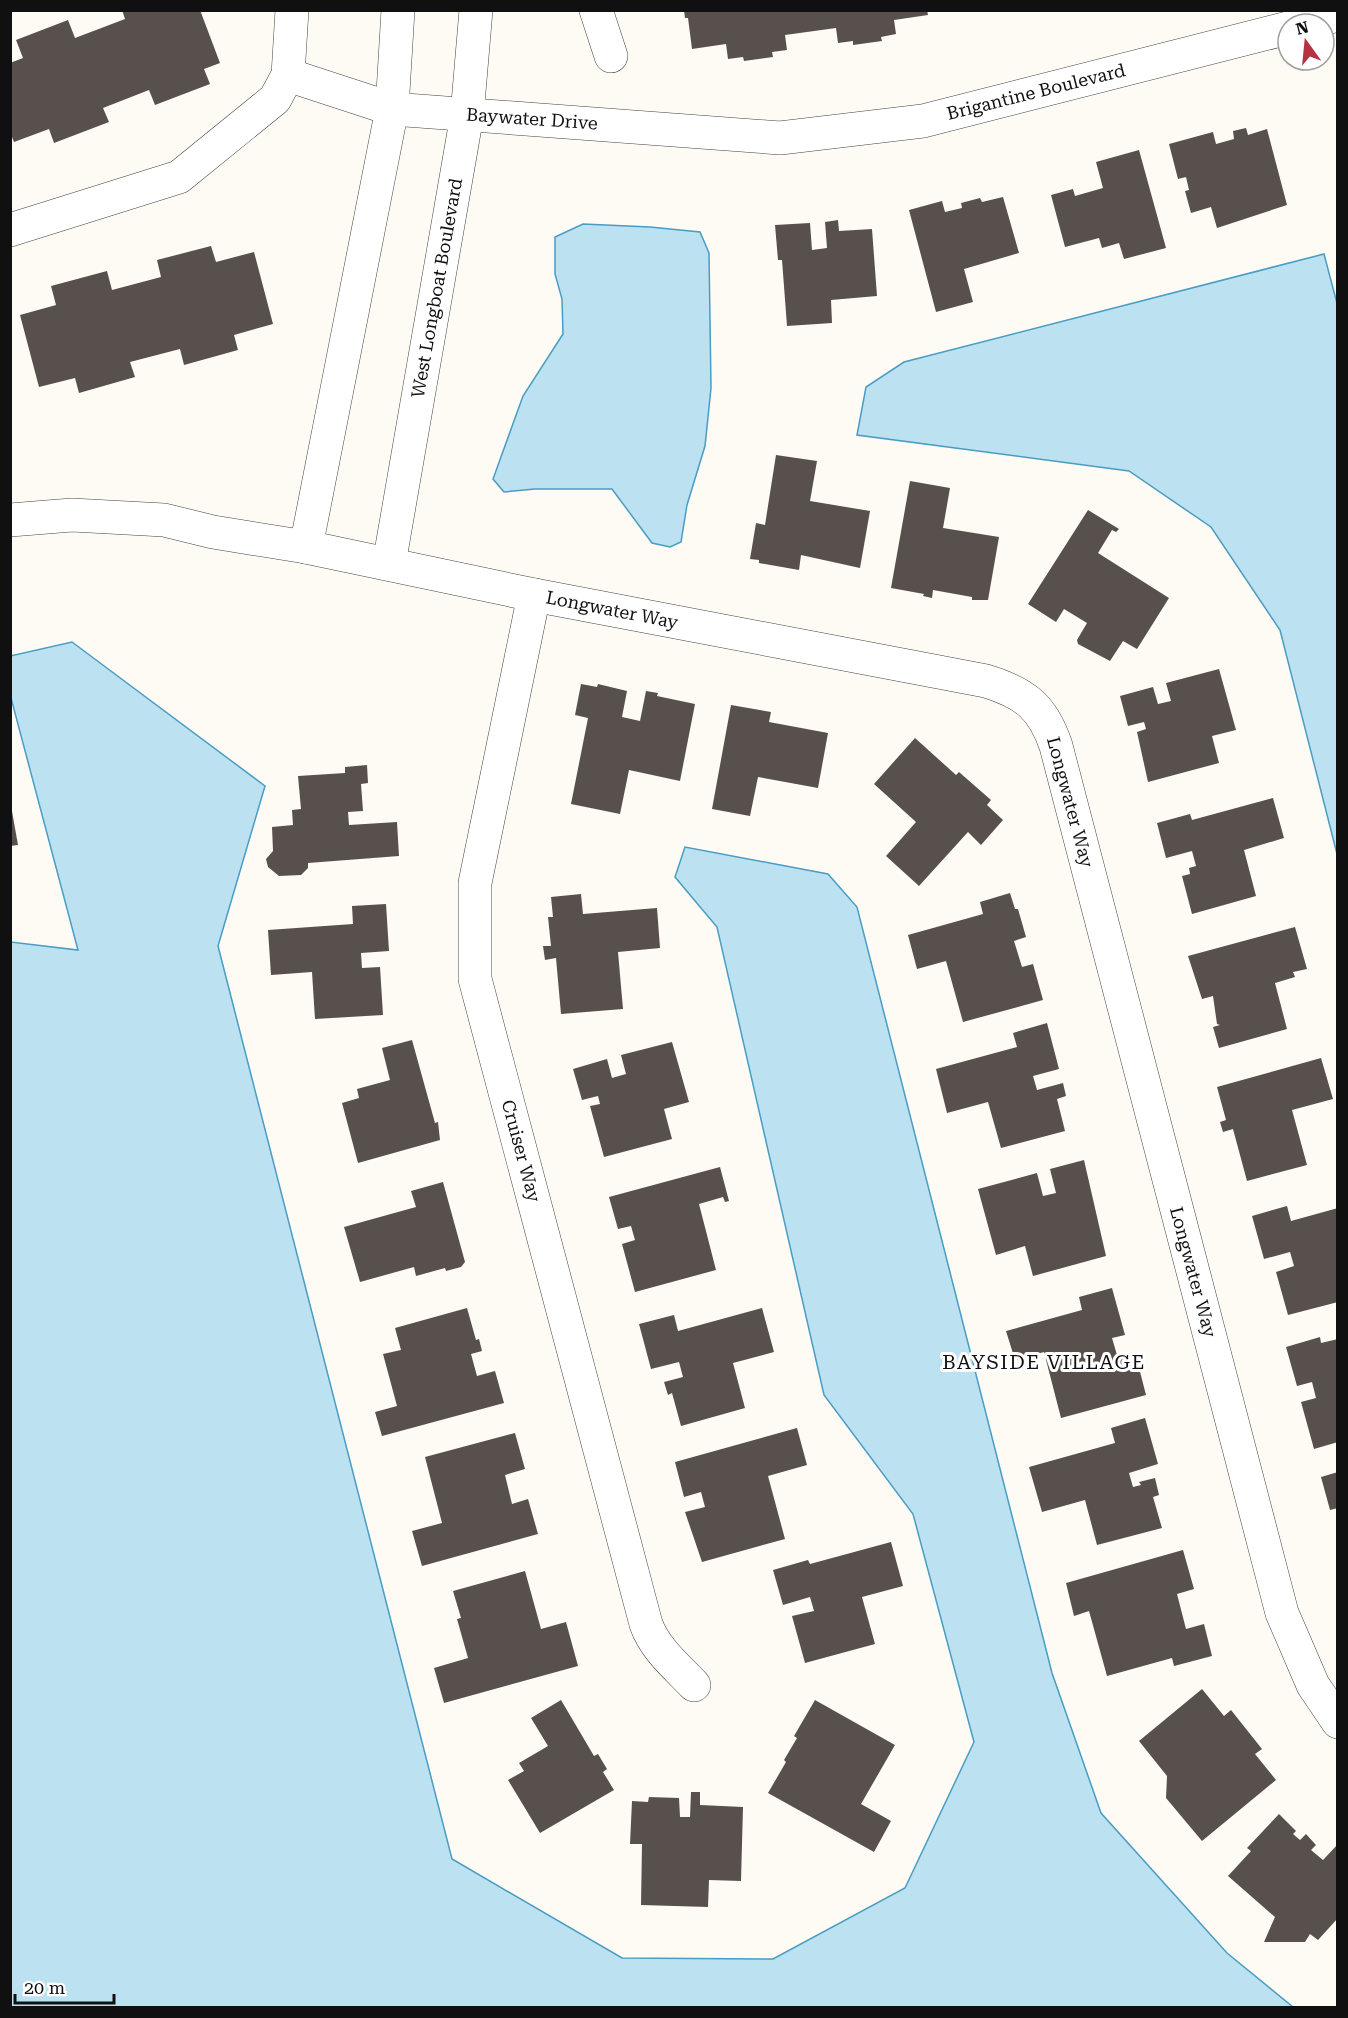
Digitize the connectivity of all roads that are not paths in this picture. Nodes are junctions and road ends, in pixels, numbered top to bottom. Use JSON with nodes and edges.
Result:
{"nodes":[{"id":1,"x":292,"y":10,"type":"edge"},
{"id":2,"x":398,"y":10,"type":"edge"},
{"id":3,"x":476,"y":10,"type":"edge"},
{"id":4,"x":596,"y":10,"type":"edge"},
{"id":5,"x":1276,"y":31,"type":"edge"},
{"id":6,"x":611,"y":56,"type":"dead end"},
{"id":7,"x":288,"y":75,"type":"junction"},
{"id":8,"x":392,"y":109,"type":"junction"},
{"id":9,"x":467,"y":115,"type":"junction"},
{"id":10,"x":780,"y":138,"type":"joint"},
{"id":11,"x":10,"y":230,"type":"edge"},
{"id":12,"x":10,"y":520,"type":"edge"},
{"id":13,"x":306,"y":547,"type":"junction"},
{"id":14,"x":389,"y":564,"type":"junction"},
{"id":15,"x":534,"y":595,"type":"junction"},
{"id":16,"x":694,"y":1684,"type":"dead end"},
{"id":17,"x":1338,"y":1722,"type":"edge"}],
"edges":[{"from":1,"to":7,"type":"street"},
{"from":2,"to":8,"type":"street"},
{"from":3,"to":9,"type":"street","name":"West Longboat Boulevard"},
{"from":4,"to":6,"type":"street"},
{"from":5,"to":10,"type":"street","name":"Brigantine Boulevard"},
{"from":7,"to":8,"type":"street","name":"Baywater Drive"},
{"from":7,"to":11,"type":"street"},
{"from":8,"to":9,"type":"street","name":"Baywater Drive"},
{"from":8,"to":13,"type":"street"},
{"from":9,"to":10,"type":"street","name":"Baywater Drive"},
{"from":9,"to":14,"type":"street","name":"West Longboat Boulevard"},
{"from":12,"to":13,"type":"street","name":"Longwater Way"},
{"from":13,"to":14,"type":"street","name":"Longwater Way"},
{"from":14,"to":15,"type":"street","name":"Longwater Way"},
{"from":15,"to":16,"type":"street","name":"Cruiser Way"},
{"from":15,"to":17,"type":"street","name":"Longwater Way"}]}
